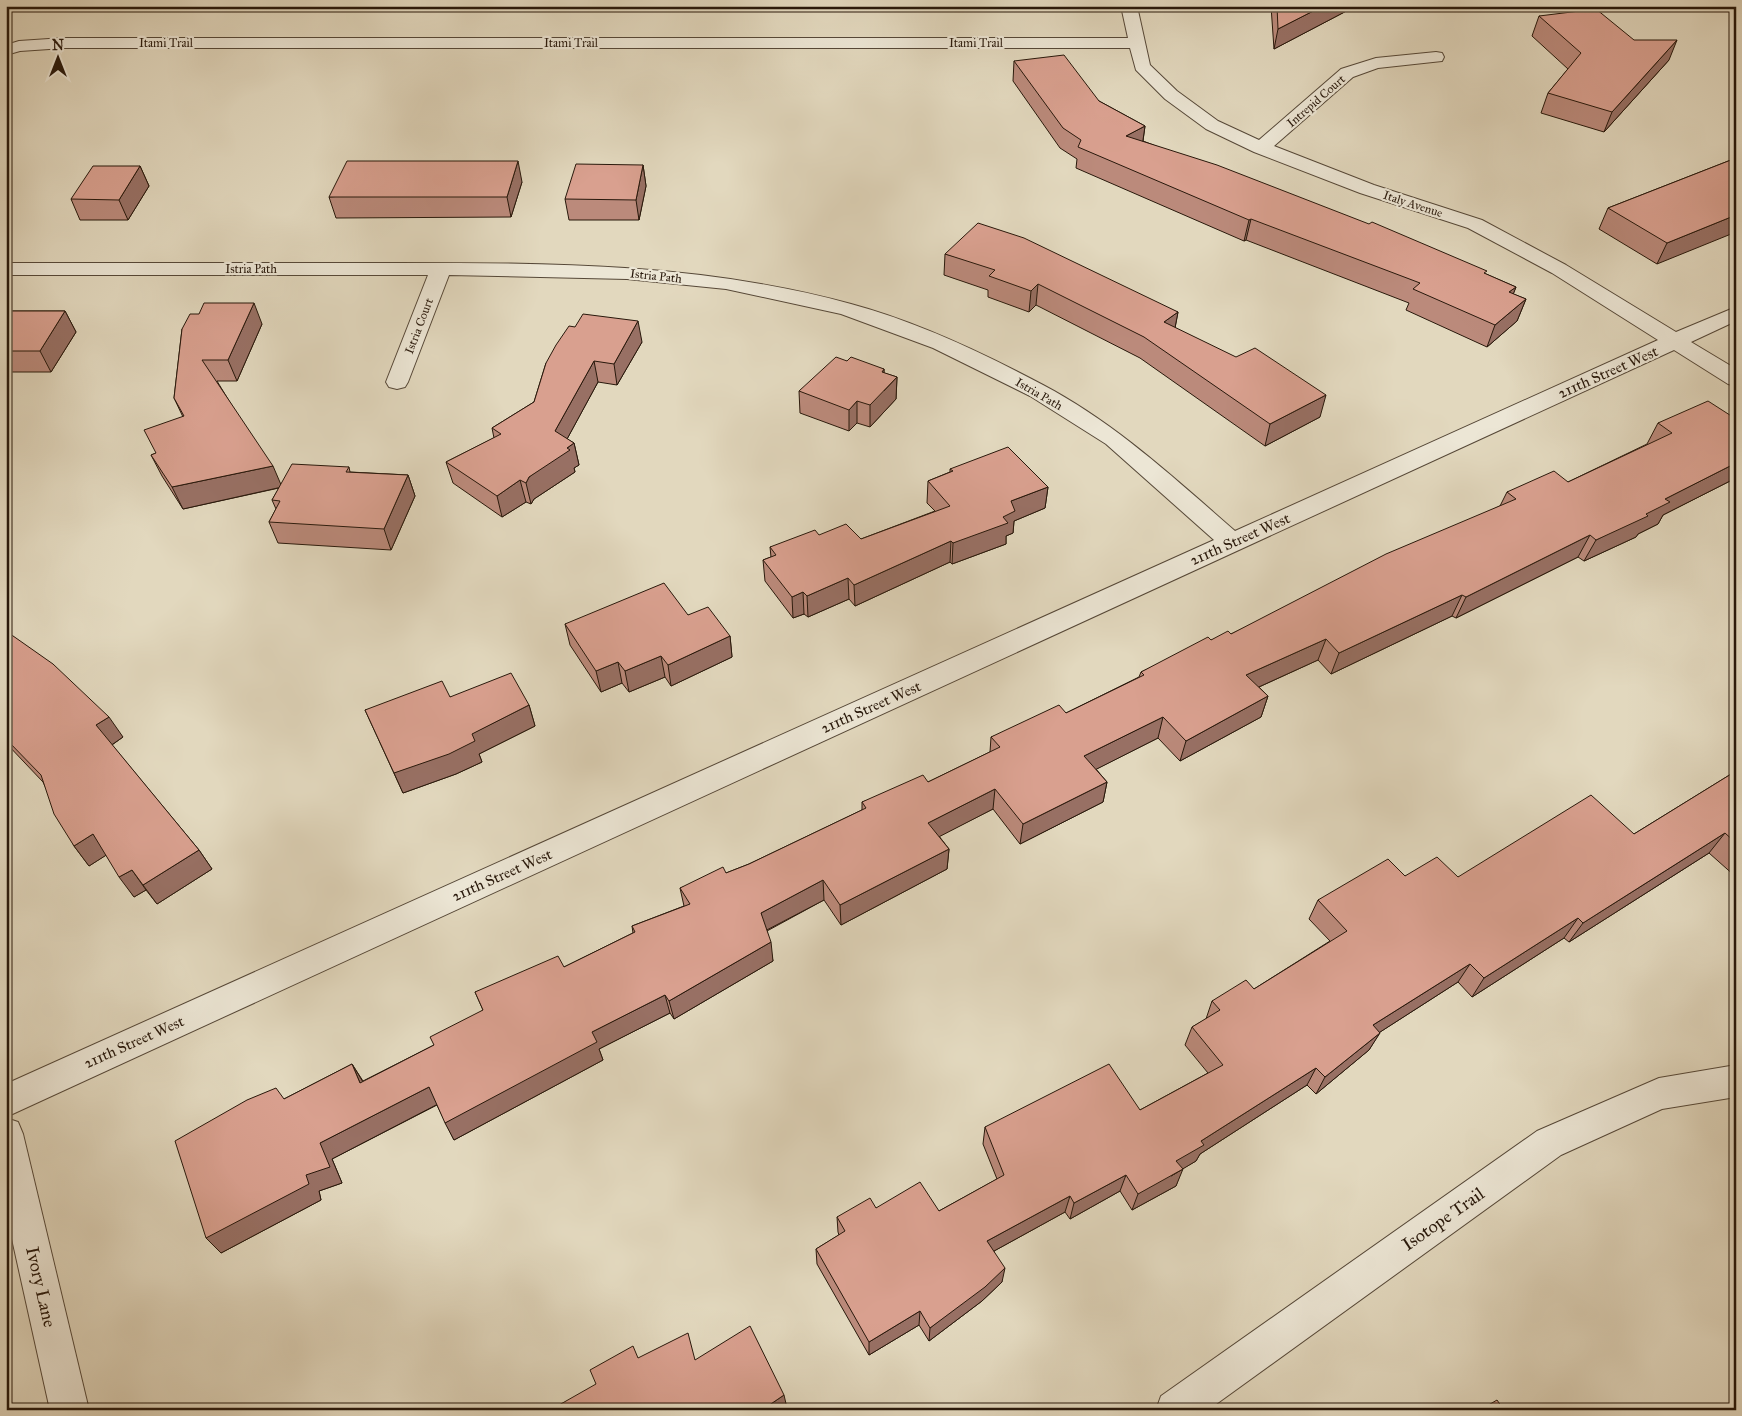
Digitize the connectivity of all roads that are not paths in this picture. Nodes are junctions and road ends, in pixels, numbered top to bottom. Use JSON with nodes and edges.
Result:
{"nodes":[{"id":1,"x":1129,"y":6,"type":"edge"},
{"id":2,"x":1137,"y":43,"type":"junction"},
{"id":3,"x":6,"y":50,"type":"edge"},
{"id":4,"x":1436,"y":57,"type":"dead end"},
{"id":5,"x":1261,"y":148,"type":"junction"},
{"id":6,"x":6,"y":269,"type":"edge"},
{"id":7,"x":441,"y":269,"type":"junction"},
{"id":8,"x":1736,"y":313,"type":"edge"},
{"id":9,"x":1675,"y":341,"type":"junction"},
{"id":10,"x":1736,"y":379,"type":"edge"},
{"id":11,"x":397,"y":382,"type":"dead end"},
{"id":12,"x":1233,"y":543,"type":"junction"},
{"id":13,"x":1736,"y":1081,"type":"edge"},
{"id":14,"x":6,"y":1101,"type":"edge"},
{"id":15,"x":6,"y":1134,"type":"edge"},
{"id":16,"x":1180,"y":1408,"type":"edge"},
{"id":17,"x":70,"y":1410,"type":"edge"}],
"edges":[{"from":1,"to":2,"type":"street","name":"Italy Avenue"},
{"from":2,"to":3,"type":"street","name":"Itami Trail"},
{"from":2,"to":5,"type":"street","name":"Italy Avenue"},
{"from":4,"to":5,"type":"street","name":"Intrepid Court"},
{"from":5,"to":9,"type":"street","name":"Italy Avenue"},
{"from":6,"to":7,"type":"street","name":"Istria Path"},
{"from":7,"to":11,"type":"street","name":"Istria Court"},
{"from":7,"to":12,"type":"street","name":"Istria Path"},
{"from":8,"to":9,"type":"street","name":"211th Street West"},
{"from":9,"to":10,"type":"street","name":"Italy Avenue"},
{"from":9,"to":12,"type":"street","name":"211th Street West"},
{"from":12,"to":14,"type":"street","name":"211th Street West"},
{"from":13,"to":16,"type":"street","name":"Isotope Trail"},
{"from":15,"to":17,"type":"street","name":"Ivory Lane"}]}
